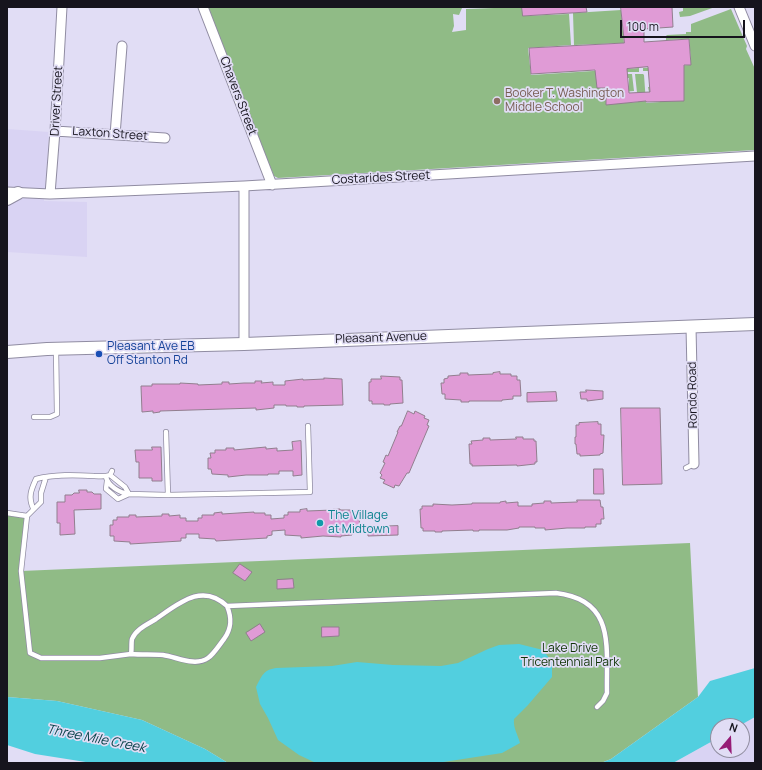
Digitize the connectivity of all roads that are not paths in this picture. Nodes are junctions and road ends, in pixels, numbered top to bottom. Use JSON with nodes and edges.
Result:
{"nodes":[{"id":1,"x":62,"y":7,"type":"edge"},
{"id":2,"x":203,"y":7,"type":"edge"},
{"id":3,"x":739,"y":7,"type":"edge"},
{"id":4,"x":122,"y":46,"type":"dead end"},
{"id":5,"x":755,"y":46,"type":"edge"},
{"id":6,"x":55,"y":131,"type":"junction"},
{"id":7,"x":115,"y":135,"type":"junction"},
{"id":8,"x":165,"y":138,"type":"dead end"},
{"id":9,"x":755,"y":156,"type":"edge"},
{"id":10,"x":272,"y":185,"type":"junction"},
{"id":11,"x":244,"y":186,"type":"junction"},
{"id":12,"x":11,"y":194,"type":"edge"},
{"id":13,"x":50,"y":194,"type":"junction"},
{"id":14,"x":755,"y":324,"type":"edge"},
{"id":15,"x":691,"y":327,"type":"junction"},
{"id":16,"x":244,"y":344,"type":"junction"},
{"id":17,"x":56,"y":349,"type":"junction"},
{"id":18,"x":7,"y":352,"type":"edge"},
{"id":19,"x":34,"y":417,"type":"dead end"},
{"id":20,"x":308,"y":426,"type":"dead end"},
{"id":21,"x":166,"y":432,"type":"dead end"},
{"id":22,"x":690,"y":466,"type":"dead end"},
{"id":23,"x":109,"y":476,"type":"junction"},
{"id":24,"x":46,"y":477,"type":"junction"},
{"id":25,"x":129,"y":494,"type":"junction"},
{"id":26,"x":168,"y":495,"type":"junction"},
{"id":27,"x":33,"y":508,"type":"junction"},
{"id":28,"x":7,"y":513,"type":"edge"},
{"id":29,"x":27,"y":516,"type":"junction"},
{"id":30,"x":227,"y":606,"type":"junction"},
{"id":31,"x":132,"y":654,"type":"junction"},
{"id":32,"x":597,"y":707,"type":"dead end"}],
"edges":[{"from":1,"to":6,"type":"street","name":"Driver Street"},
{"from":2,"to":10,"type":"street","name":"Chavers Street"},
{"from":3,"to":5,"type":"street"},
{"from":4,"to":7,"type":"street"},
{"from":6,"to":7,"type":"street","name":"Laxton Street"},
{"from":6,"to":13,"type":"street","name":"Driver Street"},
{"from":7,"to":8,"type":"street","name":"Laxton Street"},
{"from":9,"to":10,"type":"street","name":"Costarides Street"},
{"from":10,"to":11,"type":"street","name":"Costarides Street"},
{"from":11,"to":13,"type":"street","name":"Costarides Street"},
{"from":11,"to":16,"type":"street"},
{"from":12,"to":13,"type":"street","name":"Costarides Street"},
{"from":14,"to":15,"type":"street","name":"Pleasant Avenue"},
{"from":15,"to":16,"type":"street","name":"Pleasant Avenue"},
{"from":15,"to":22,"type":"street","name":"Rondo Road"},
{"from":16,"to":17,"type":"street","name":"Pleasant Avenue"},
{"from":17,"to":18,"type":"street","name":"Pleasant Avenue"},
{"from":17,"to":19,"type":"lane"},
{"from":20,"to":26,"type":"lane"},
{"from":21,"to":26,"type":"lane"},
{"from":23,"to":24,"type":"lane"},
{"from":23,"to":25,"type":"lane"},
{"from":23,"to":25,"type":"lane"},
{"from":24,"to":27,"type":"lane"},
{"from":24,"to":27,"type":"lane"},
{"from":25,"to":26,"type":"lane"},
{"from":27,"to":29,"type":"lane"},
{"from":28,"to":29,"type":"lane"},
{"from":29,"to":31,"type":"lane"},
{"from":30,"to":31,"type":"lane"},
{"from":30,"to":31,"type":"lane"},
{"from":30,"to":32,"type":"lane"}]}
